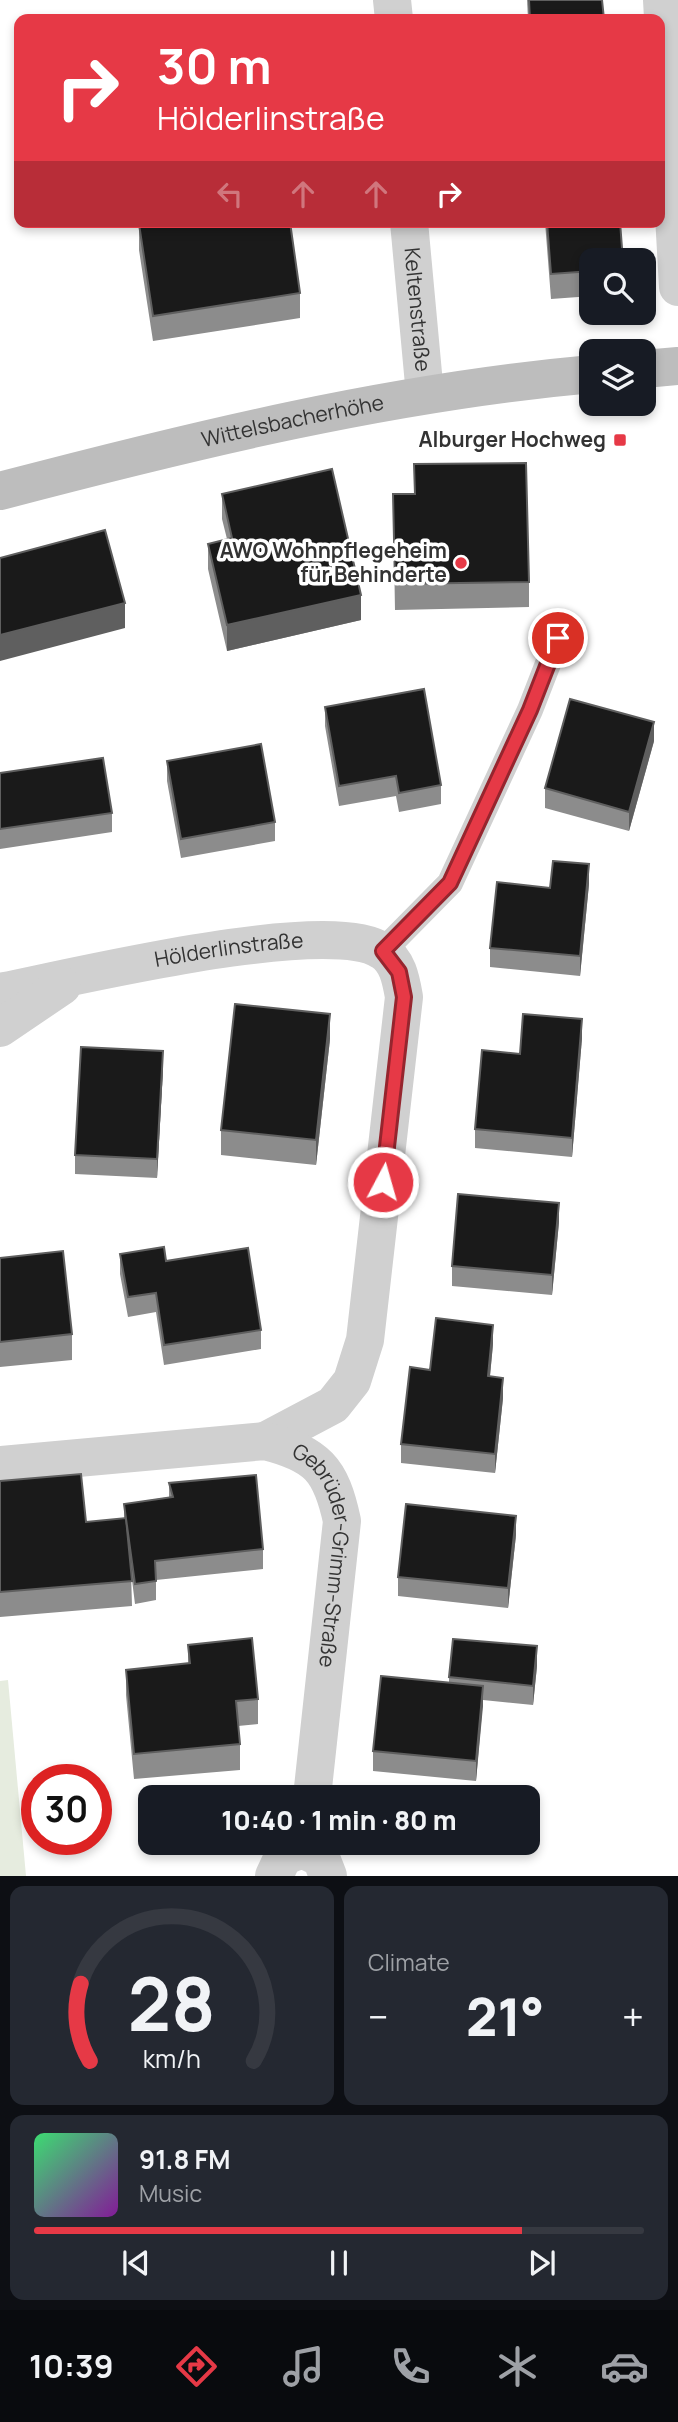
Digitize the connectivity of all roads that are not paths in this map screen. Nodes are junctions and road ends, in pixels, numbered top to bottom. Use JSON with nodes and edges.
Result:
{"nodes":[{"id":1,"x":665,"y":54,"type":"edge"},
{"id":2,"x":411,"y":228,"type":"edge"},
{"id":3,"x":678,"y":287,"type":"edge"},
{"id":4,"x":678,"y":366,"type":"edge"},
{"id":5,"x":656,"y":368,"type":"edge"},
{"id":6,"x":579,"y":376,"type":"edge"},
{"id":7,"x":425,"y":395,"type":"junction"},
{"id":8,"x":0,"y":491,"type":"edge"},
{"id":9,"x":558,"y":638,"type":"dead end"},
{"id":10,"x":383,"y":951,"type":"junction"},
{"id":11,"x":76,"y":977,"type":"junction"},
{"id":12,"x":0,"y":992,"type":"edge"},
{"id":13,"x":0,"y":1028,"type":"edge"},
{"id":14,"x":265,"y":1441,"type":"junction"},
{"id":15,"x":0,"y":1465,"type":"edge"},
{"id":16,"x":313,"y":1785,"type":"edge"},
{"id":17,"x":314,"y":1856,"type":"edge"},
{"id":18,"x":274,"y":1876,"type":"edge"}],
"edges":[{"from":1,"to":3,"type":"street"},
{"from":2,"to":7,"type":"street","name":"Keltenstraße"},
{"from":4,"to":5,"type":"street"},
{"from":6,"to":7,"type":"street","name":"Wittelsbacherhöhe"},
{"from":7,"to":8,"type":"street","name":"Wittelsbacherhöhe"},
{"from":9,"to":10,"type":"lane"},
{"from":10,"to":11,"type":"street","name":"Hölderlinstraße"},
{"from":10,"to":14,"type":"street"},
{"from":11,"to":12,"type":"street","name":"Hölderlinstraße"},
{"from":11,"to":13,"type":"street","name":"Hölderlinstraße"},
{"from":14,"to":15,"type":"street","name":"Gebrüder-Grimm-Straße"},
{"from":14,"to":16,"type":"street","name":"Gebrüder-Grimm-Straße"},
{"from":17,"to":18,"type":"street"}]}
